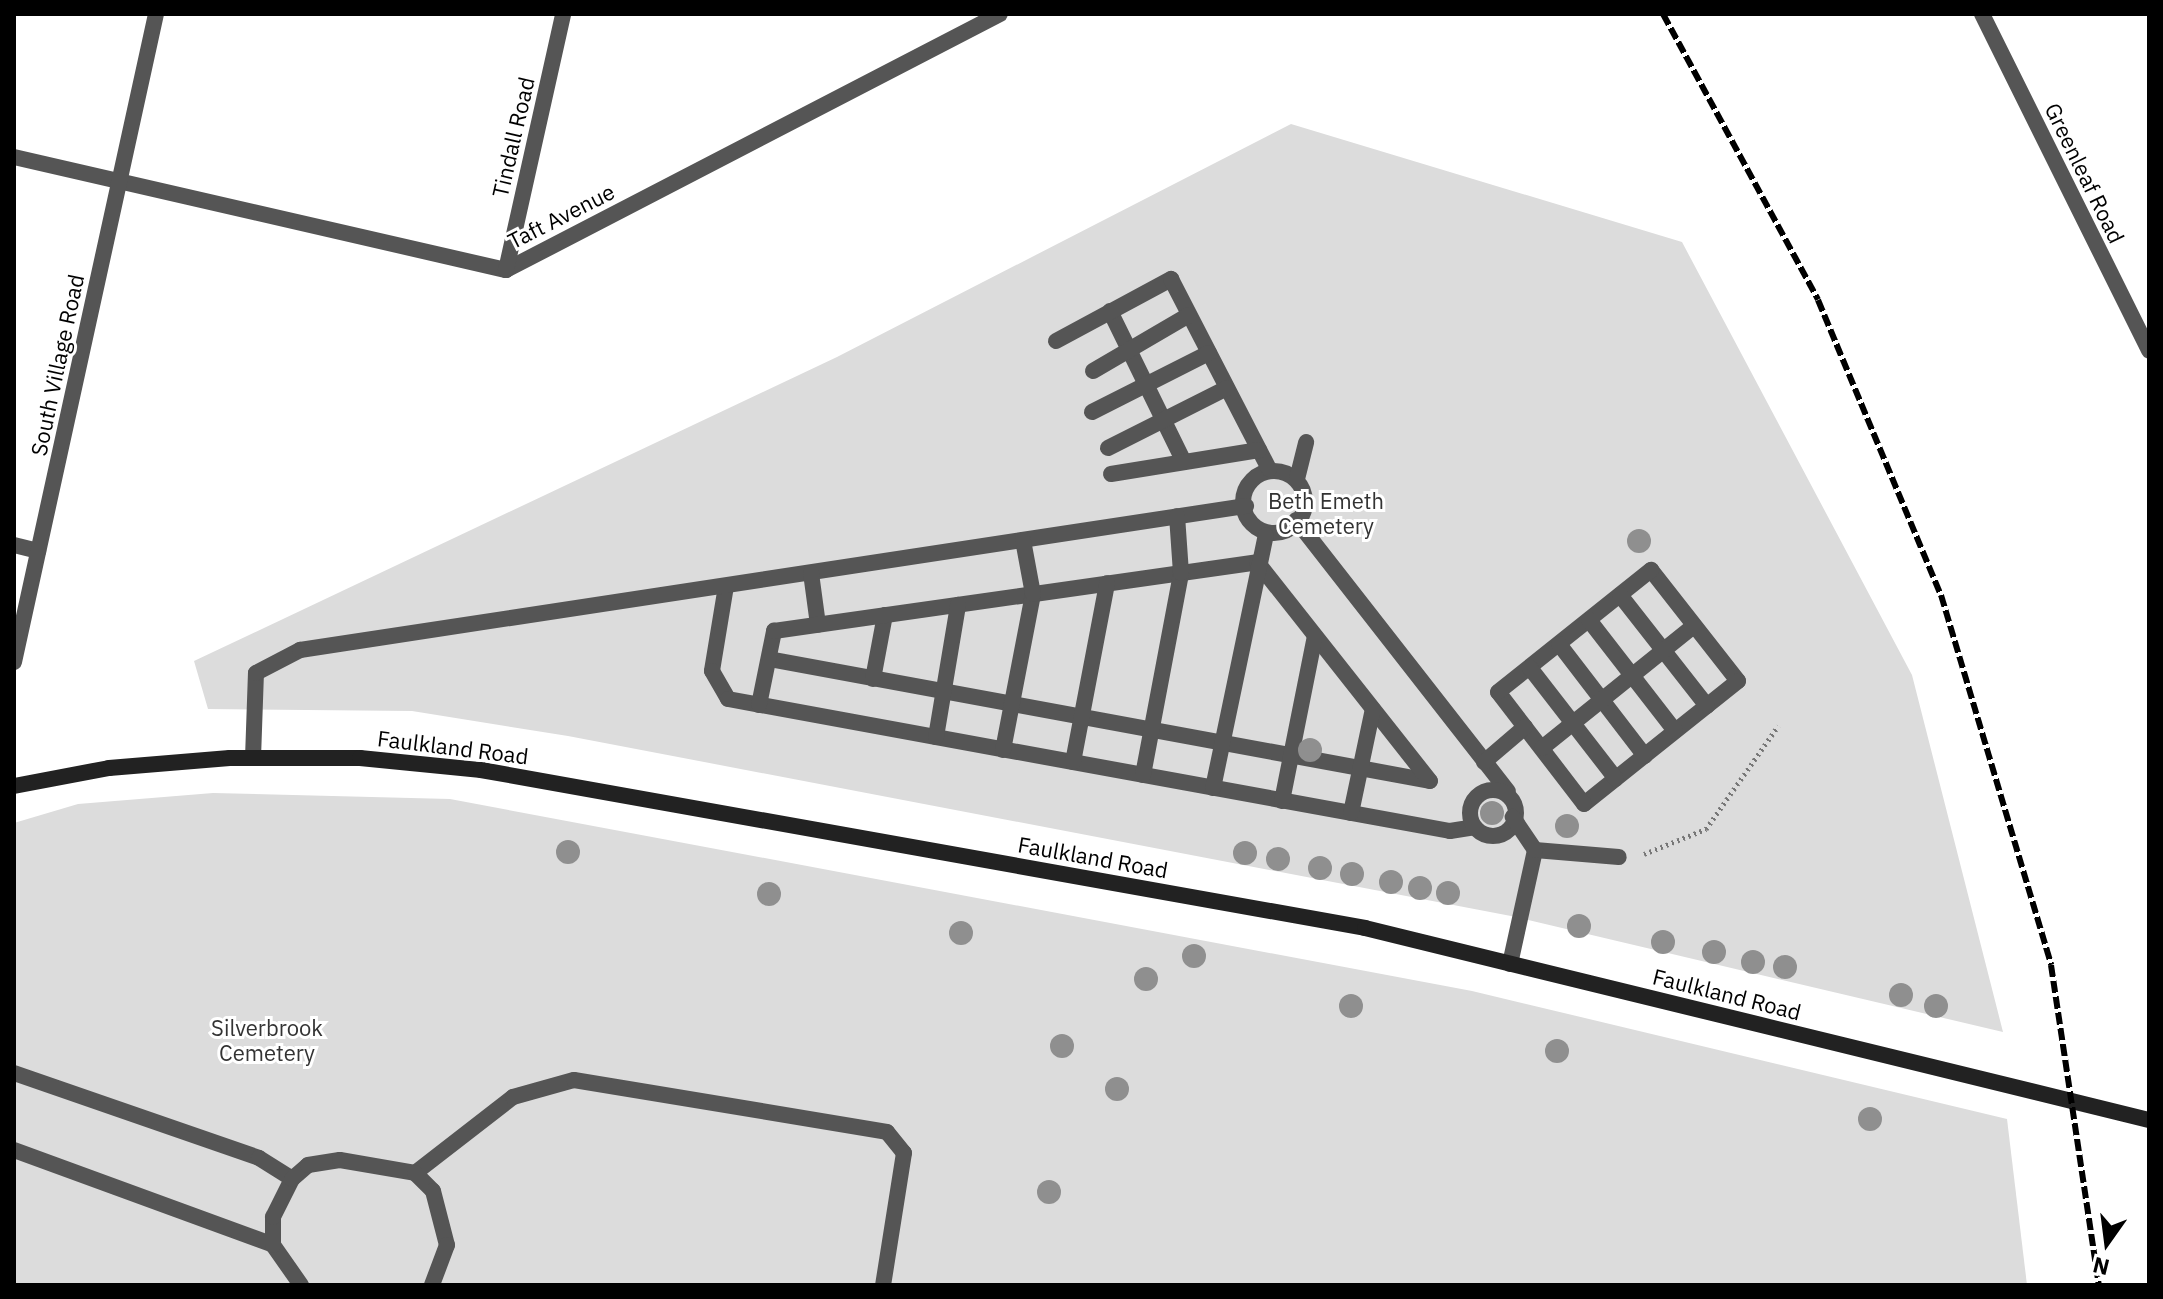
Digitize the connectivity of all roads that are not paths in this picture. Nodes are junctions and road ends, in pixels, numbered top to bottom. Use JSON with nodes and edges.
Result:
{"nodes":[{"id":1,"x":156,"y":14,"type":"edge"},
{"id":2,"x":563,"y":14,"type":"edge"},
{"id":3,"x":1000,"y":14,"type":"edge"},
{"id":4,"x":1982,"y":14,"type":"edge"},
{"id":5,"x":14,"y":157,"type":"edge"},
{"id":6,"x":120,"y":179,"type":"junction"},
{"id":7,"x":506,"y":270,"type":"junction"},
{"id":8,"x":1110,"y":311,"type":"junction"},
{"id":9,"x":1189,"y":315,"type":"junction"},
{"id":10,"x":1056,"y":341,"type":"dead end"},
{"id":11,"x":1129,"y":350,"type":"junction"},
{"id":12,"x":2149,"y":351,"type":"edge"},
{"id":13,"x":1209,"y":353,"type":"junction"},
{"id":14,"x":1093,"y":371,"type":"dead end"},
{"id":15,"x":1146,"y":385,"type":"junction"},
{"id":16,"x":1227,"y":388,"type":"junction"},
{"id":17,"x":1092,"y":412,"type":"dead end"},
{"id":18,"x":1164,"y":421,"type":"junction"},
{"id":19,"x":1306,"y":442,"type":"dead end"},
{"id":20,"x":1108,"y":448,"type":"dead end"},
{"id":21,"x":1259,"y":450,"type":"junction"},
{"id":22,"x":1184,"y":462,"type":"junction"},
{"id":23,"x":1269,"y":469,"type":"junction"},
{"id":24,"x":1111,"y":474,"type":"dead end"},
{"id":25,"x":1297,"y":479,"type":"junction"},
{"id":26,"x":1246,"y":506,"type":"junction"},
{"id":27,"x":1177,"y":516,"type":"junction"},
{"id":28,"x":1296,"y":520,"type":"junction"},
{"id":29,"x":1266,"y":535,"type":"junction"},
{"id":30,"x":1023,"y":540,"type":"junction"},
{"id":31,"x":14,"y":545,"type":"edge"},
{"id":32,"x":37,"y":555,"type":"junction"},
{"id":33,"x":1257,"y":562,"type":"junction"},
{"id":34,"x":811,"y":573,"type":"junction"},
{"id":35,"x":1181,"y":573,"type":"junction"},
{"id":36,"x":1107,"y":583,"type":"junction"},
{"id":37,"x":726,"y":586,"type":"junction"},
{"id":38,"x":1033,"y":594,"type":"junction"},
{"id":39,"x":1620,"y":595,"type":"junction"},
{"id":40,"x":958,"y":605,"type":"junction"},
{"id":41,"x":885,"y":615,"type":"junction"},
{"id":42,"x":1589,"y":620,"type":"junction"},
{"id":43,"x":818,"y":625,"type":"junction"},
{"id":44,"x":1694,"y":626,"type":"junction"},
{"id":45,"x":1315,"y":636,"type":"junction"},
{"id":46,"x":1559,"y":644,"type":"junction"},
{"id":47,"x":1663,"y":650,"type":"junction"},
{"id":48,"x":769,"y":659,"type":"junction"},
{"id":49,"x":14,"y":660,"type":"edge"},
{"id":50,"x":1530,"y":668,"type":"junction"},
{"id":51,"x":1632,"y":676,"type":"junction"},
{"id":52,"x":873,"y":679,"type":"junction"},
{"id":53,"x":944,"y":692,"type":"junction"},
{"id":54,"x":1601,"y":700,"type":"junction"},
{"id":55,"x":759,"y":705,"type":"junction"},
{"id":56,"x":1012,"y":705,"type":"junction"},
{"id":57,"x":1707,"y":706,"type":"junction"},
{"id":58,"x":1373,"y":709,"type":"junction"},
{"id":59,"x":1082,"y":717,"type":"junction"},
{"id":60,"x":1573,"y":724,"type":"junction"},
{"id":61,"x":1525,"y":727,"type":"junction"},
{"id":62,"x":1151,"y":730,"type":"junction"},
{"id":63,"x":1675,"y":731,"type":"junction"},
{"id":64,"x":936,"y":737,"type":"junction"},
{"id":65,"x":1221,"y":743,"type":"junction"},
{"id":66,"x":1542,"y":748,"type":"junction"},
{"id":67,"x":1003,"y":750,"type":"junction"},
{"id":68,"x":1291,"y":756,"type":"junction"},
{"id":69,"x":1645,"y":756,"type":"junction"},
{"id":70,"x":253,"y":758,"type":"junction"},
{"id":71,"x":1073,"y":762,"type":"junction"},
{"id":72,"x":1484,"y":762,"type":"junction"},
{"id":73,"x":1361,"y":769,"type":"junction"},
{"id":74,"x":1143,"y":775,"type":"junction"},
{"id":75,"x":1616,"y":779,"type":"junction"},
{"id":76,"x":14,"y":786,"type":"edge"},
{"id":77,"x":1213,"y":788,"type":"junction"},
{"id":78,"x":1508,"y":791,"type":"junction"},
{"id":79,"x":1282,"y":801,"type":"junction"},
{"id":80,"x":1351,"y":813,"type":"junction"},
{"id":81,"x":1513,"y":817,"type":"junction"},
{"id":82,"x":1474,"y":827,"type":"junction"},
{"id":83,"x":1535,"y":850,"type":"junction"},
{"id":84,"x":1619,"y":857,"type":"road end"},
{"id":85,"x":1510,"y":964,"type":"junction"},
{"id":86,"x":14,"y":1073,"type":"edge"},
{"id":87,"x":2149,"y":1120,"type":"edge"},
{"id":88,"x":14,"y":1150,"type":"edge"},
{"id":89,"x":415,"y":1173,"type":"junction"},
{"id":90,"x":292,"y":1179,"type":"junction"},
{"id":91,"x":273,"y":1245,"type":"junction"},
{"id":92,"x":301,"y":1285,"type":"edge"},
{"id":93,"x":432,"y":1285,"type":"edge"},
{"id":94,"x":883,"y":1285,"type":"edge"}],
"edges":[{"from":1,"to":6,"type":"street","name":"South Village Road"},
{"from":2,"to":7,"type":"street","name":"Tindall Road"},
{"from":3,"to":7,"type":"street","name":"Taft Avenue"},
{"from":4,"to":12,"type":"street","name":"Greenleaf Road"},
{"from":5,"to":6,"type":"street","name":"Taft Avenue"},
{"from":6,"to":7,"type":"street","name":"Taft Avenue"},
{"from":6,"to":32,"type":"street","name":"South Village Road"},
{"from":8,"to":9,"type":"street"},
{"from":8,"to":10,"type":"street"},
{"from":8,"to":11,"type":"street"},
{"from":9,"to":11,"type":"street"},
{"from":9,"to":13,"type":"street"},
{"from":11,"to":14,"type":"street"},
{"from":11,"to":15,"type":"street"},
{"from":13,"to":15,"type":"street"},
{"from":13,"to":16,"type":"street"},
{"from":15,"to":17,"type":"street"},
{"from":15,"to":18,"type":"street"},
{"from":16,"to":18,"type":"street"},
{"from":16,"to":21,"type":"street"},
{"from":18,"to":20,"type":"street"},
{"from":18,"to":22,"type":"street"},
{"from":19,"to":25,"type":"street"},
{"from":21,"to":22,"type":"street"},
{"from":21,"to":23,"type":"street"},
{"from":22,"to":24,"type":"street"},
{"from":23,"to":25,"type":"street"},
{"from":23,"to":26,"type":"street"},
{"from":25,"to":28,"type":"street"},
{"from":26,"to":27,"type":"street"},
{"from":26,"to":29,"type":"street"},
{"from":27,"to":30,"type":"street"},
{"from":27,"to":35,"type":"street"},
{"from":28,"to":29,"type":"street"},
{"from":28,"to":72,"type":"street"},
{"from":29,"to":33,"type":"street"},
{"from":30,"to":34,"type":"street"},
{"from":30,"to":38,"type":"street"},
{"from":31,"to":32,"type":"street"},
{"from":32,"to":49,"type":"street","name":"South Village Road"},
{"from":33,"to":35,"type":"street"},
{"from":33,"to":45,"type":"street"},
{"from":33,"to":65,"type":"street"},
{"from":34,"to":37,"type":"street"},
{"from":34,"to":43,"type":"street"},
{"from":35,"to":36,"type":"street"},
{"from":35,"to":62,"type":"street"},
{"from":36,"to":38,"type":"street"},
{"from":36,"to":59,"type":"street"},
{"from":37,"to":55,"type":"street"},
{"from":37,"to":70,"type":"street"},
{"from":38,"to":40,"type":"street"},
{"from":38,"to":56,"type":"street"},
{"from":39,"to":42,"type":"street"},
{"from":39,"to":44,"type":"street"},
{"from":39,"to":47,"type":"street"},
{"from":40,"to":41,"type":"street"},
{"from":40,"to":53,"type":"street"},
{"from":41,"to":43,"type":"street"},
{"from":41,"to":52,"type":"street"},
{"from":42,"to":46,"type":"street"},
{"from":42,"to":51,"type":"street"},
{"from":43,"to":48,"type":"street"},
{"from":44,"to":47,"type":"street"},
{"from":44,"to":57,"type":"street"},
{"from":45,"to":58,"type":"street"},
{"from":45,"to":68,"type":"street"},
{"from":46,"to":50,"type":"street"},
{"from":46,"to":54,"type":"street"},
{"from":47,"to":51,"type":"street"},
{"from":47,"to":57,"type":"street"},
{"from":48,"to":52,"type":"street"},
{"from":48,"to":55,"type":"street"},
{"from":50,"to":60,"type":"street"},
{"from":50,"to":61,"type":"street"},
{"from":51,"to":54,"type":"street"},
{"from":51,"to":63,"type":"street"},
{"from":52,"to":53,"type":"street"},
{"from":53,"to":56,"type":"street"},
{"from":53,"to":64,"type":"street"},
{"from":54,"to":60,"type":"street"},
{"from":54,"to":69,"type":"street"},
{"from":55,"to":64,"type":"street"},
{"from":56,"to":59,"type":"street"},
{"from":56,"to":67,"type":"street"},
{"from":57,"to":63,"type":"street"},
{"from":58,"to":73,"type":"street"},
{"from":58,"to":73,"type":"street"},
{"from":59,"to":62,"type":"street"},
{"from":59,"to":71,"type":"street"},
{"from":60,"to":66,"type":"street"},
{"from":60,"to":75,"type":"street"},
{"from":61,"to":66,"type":"street"},
{"from":61,"to":72,"type":"street"},
{"from":62,"to":65,"type":"street"},
{"from":62,"to":74,"type":"street"},
{"from":63,"to":69,"type":"street"},
{"from":64,"to":67,"type":"street"},
{"from":65,"to":68,"type":"street"},
{"from":65,"to":77,"type":"street"},
{"from":66,"to":75,"type":"street"},
{"from":67,"to":71,"type":"street"},
{"from":68,"to":73,"type":"street"},
{"from":68,"to":79,"type":"street"},
{"from":69,"to":75,"type":"street"},
{"from":70,"to":76,"type":"main road","name":"Faulkland Road"},
{"from":70,"to":85,"type":"main road","name":"Faulkland Road"},
{"from":71,"to":74,"type":"street"},
{"from":72,"to":78,"type":"street"},
{"from":73,"to":80,"type":"street"},
{"from":74,"to":77,"type":"street"},
{"from":77,"to":79,"type":"street"},
{"from":78,"to":81,"type":"street"},
{"from":78,"to":82,"type":"street"},
{"from":79,"to":80,"type":"street"},
{"from":80,"to":82,"type":"street"},
{"from":81,"to":82,"type":"street"},
{"from":81,"to":83,"type":"street"},
{"from":83,"to":84,"type":"street"},
{"from":83,"to":85,"type":"street"},
{"from":85,"to":87,"type":"main road","name":"Faulkland Road"},
{"from":86,"to":90,"type":"street"},
{"from":88,"to":91,"type":"street"},
{"from":89,"to":90,"type":"street"},
{"from":89,"to":93,"type":"street"},
{"from":89,"to":94,"type":"street"},
{"from":90,"to":91,"type":"street"},
{"from":91,"to":92,"type":"street"}]}
